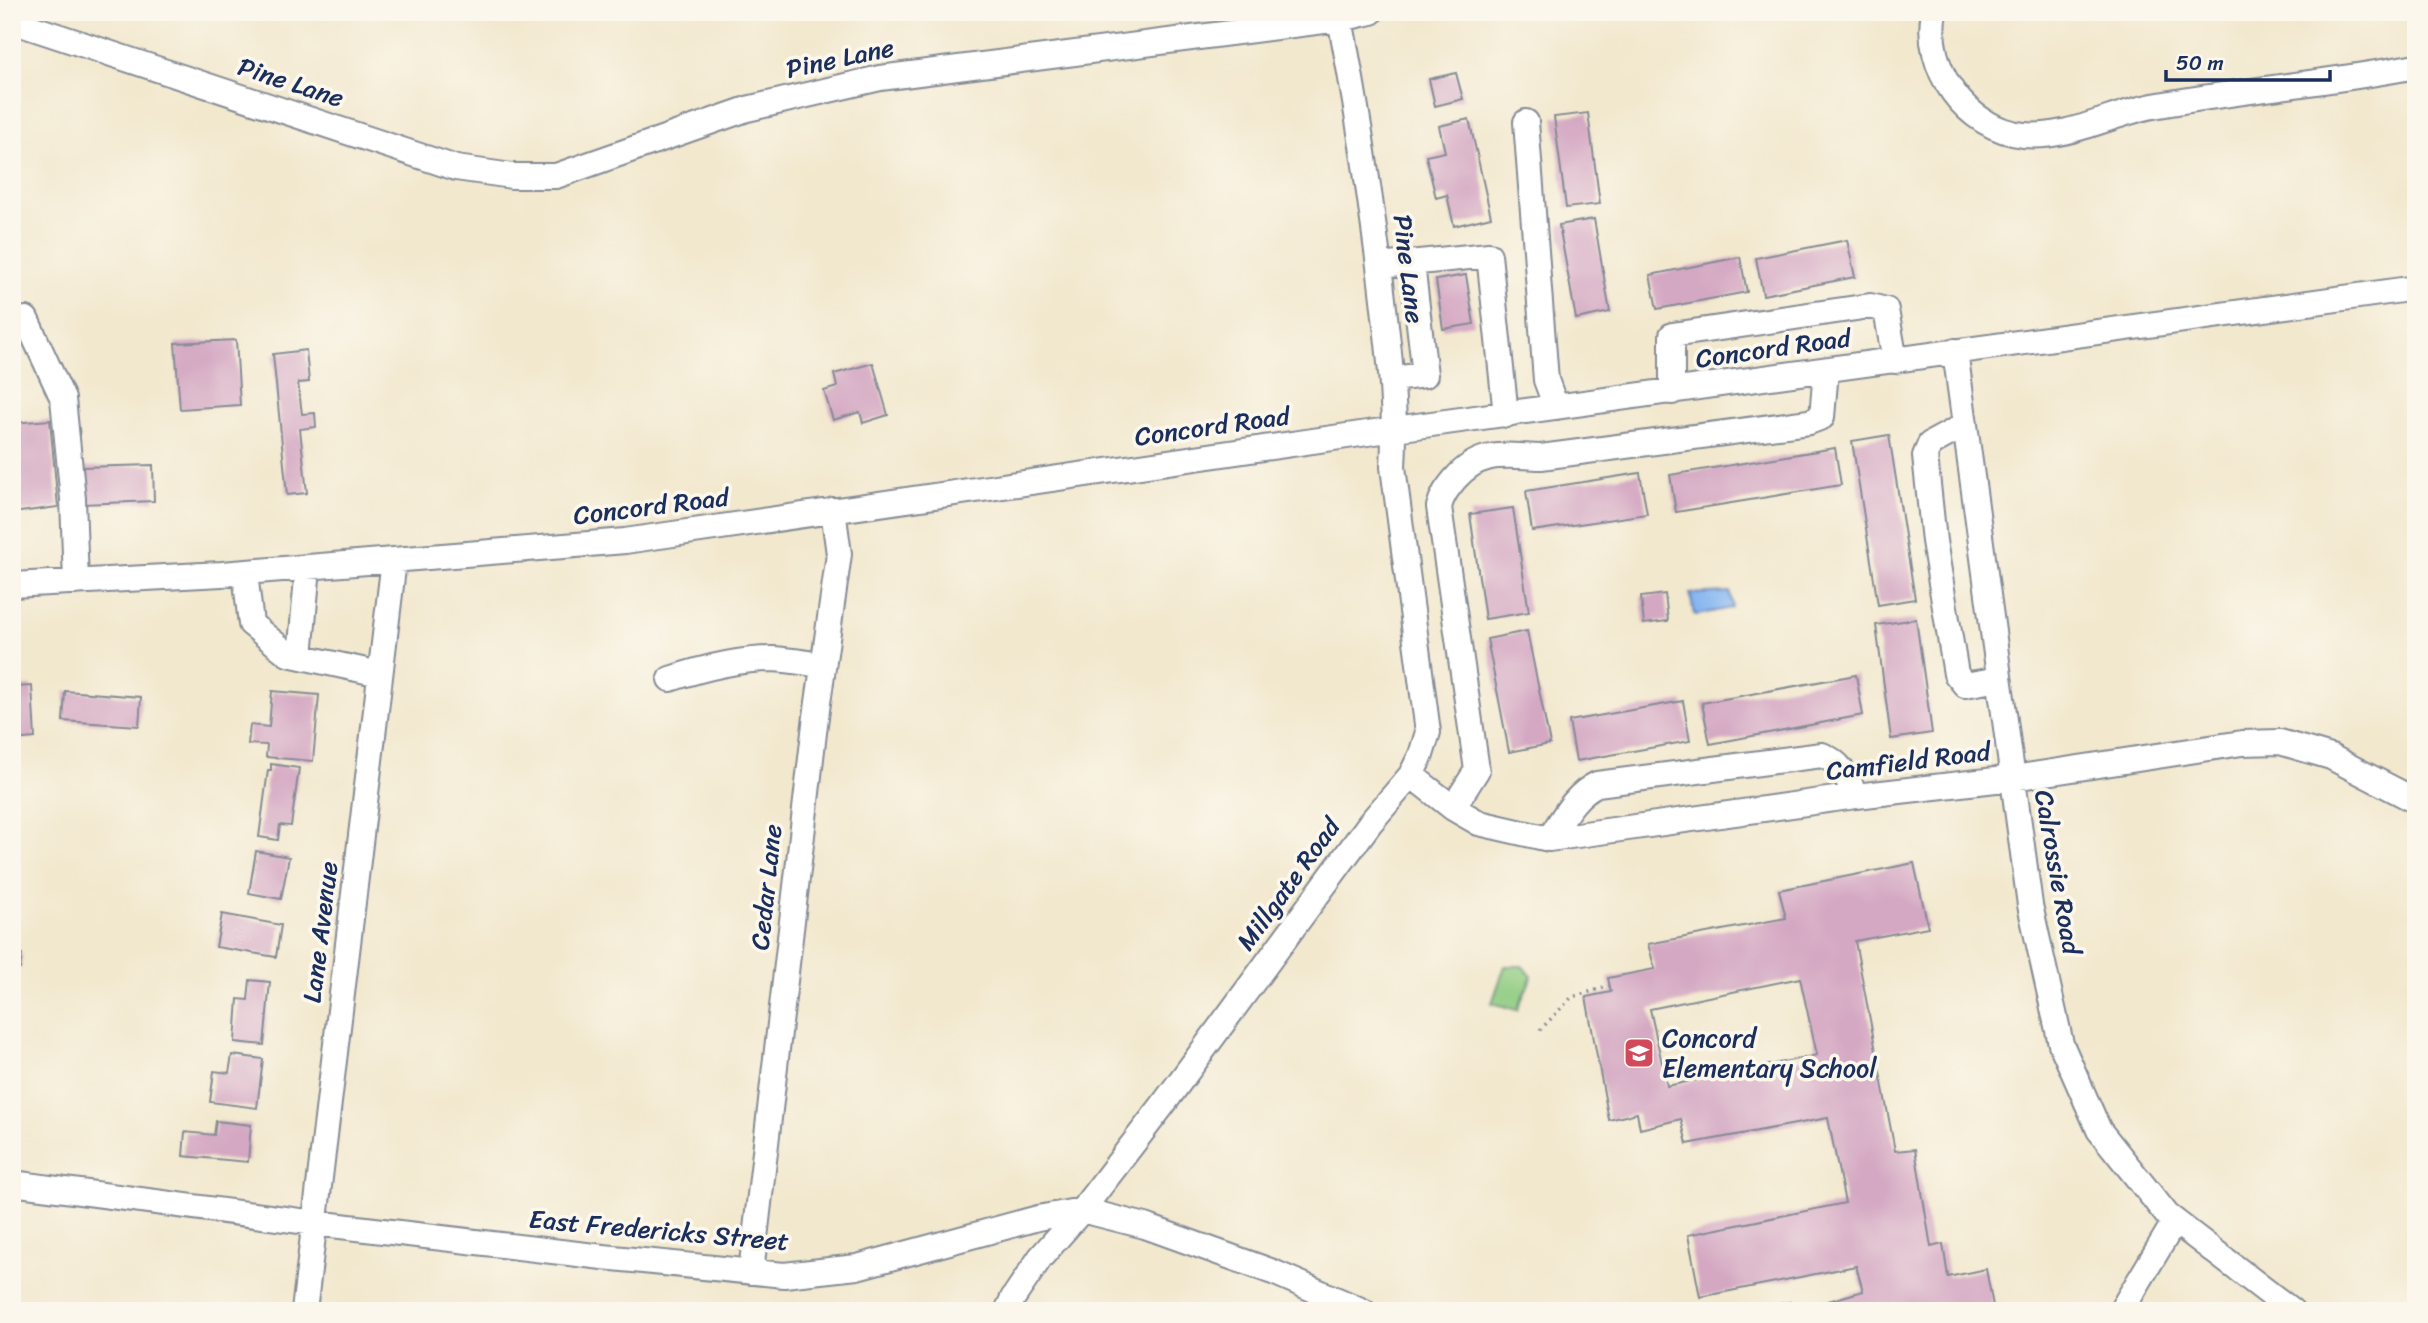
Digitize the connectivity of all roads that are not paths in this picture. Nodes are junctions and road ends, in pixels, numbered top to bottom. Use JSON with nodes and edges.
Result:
{"nodes":[{"id":1,"x":1371,"y":12,"type":"edge"},
{"id":2,"x":1934,"y":12,"type":"edge"},
{"id":3,"x":1340,"y":19,"type":"junction"},
{"id":4,"x":12,"y":21,"type":"edge"},
{"id":5,"x":2416,"y":66,"type":"edge"},
{"id":6,"x":1526,"y":122,"type":"dead end"},
{"id":7,"x":1412,"y":264,"type":"junction"},
{"id":8,"x":1379,"y":266,"type":"junction"},
{"id":9,"x":2416,"y":288,"type":"edge"},
{"id":10,"x":26,"y":319,"type":"dead end"},
{"id":11,"x":1955,"y":351,"type":"junction"},
{"id":12,"x":1895,"y":360,"type":"junction"},
{"id":13,"x":1826,"y":370,"type":"junction"},
{"id":14,"x":1393,"y":379,"type":"junction"},
{"id":15,"x":1672,"y":392,"type":"junction"},
{"id":16,"x":1556,"y":407,"type":"junction"},
{"id":17,"x":1499,"y":416,"type":"junction"},
{"id":18,"x":1965,"y":425,"type":"junction"},
{"id":19,"x":1395,"y":429,"type":"junction"},
{"id":20,"x":1497,"y":456,"type":"junction"},
{"id":21,"x":833,"y":510,"type":"junction"},
{"id":22,"x":394,"y":560,"type":"junction"},
{"id":23,"x":308,"y":567,"type":"junction"},
{"id":24,"x":245,"y":573,"type":"junction"},
{"id":25,"x":76,"y":582,"type":"junction"},
{"id":26,"x":12,"y":585,"type":"edge"},
{"id":27,"x":300,"y":656,"type":"junction"},
{"id":28,"x":823,"y":665,"type":"junction"},
{"id":29,"x":380,"y":674,"type":"junction"},
{"id":30,"x":670,"y":679,"type":"dead end"},
{"id":31,"x":1999,"y":680,"type":"junction"},
{"id":32,"x":1411,"y":775,"type":"junction"},
{"id":33,"x":2012,"y":778,"type":"junction"},
{"id":34,"x":1856,"y":796,"type":"junction"},
{"id":35,"x":2416,"y":801,"type":"edge"},
{"id":36,"x":1454,"y":808,"type":"junction"},
{"id":37,"x":1549,"y":839,"type":"junction"},
{"id":38,"x":12,"y":1183,"type":"edge"},
{"id":39,"x":1082,"y":1210,"type":"junction"},
{"id":40,"x":2175,"y":1221,"type":"junction"},
{"id":41,"x":315,"y":1223,"type":"junction"},
{"id":42,"x":751,"y":1272,"type":"junction"},
{"id":43,"x":304,"y":1311,"type":"edge"},
{"id":44,"x":1007,"y":1311,"type":"edge"},
{"id":45,"x":1363,"y":1311,"type":"edge"},
{"id":46,"x":2121,"y":1311,"type":"edge"},
{"id":47,"x":2292,"y":1311,"type":"edge"}],
"edges":[{"from":1,"to":3,"type":"street"},
{"from":2,"to":5,"type":"street"},
{"from":3,"to":4,"type":"street","name":"Pine Lane"},
{"from":3,"to":8,"type":"street","name":"Pine Lane"},
{"from":6,"to":16,"type":"street"},
{"from":7,"to":8,"type":"street"},
{"from":7,"to":14,"type":"street"},
{"from":7,"to":17,"type":"street"},
{"from":8,"to":14,"type":"street","name":"Pine Lane"},
{"from":9,"to":11,"type":"street","name":"Concord Road"},
{"from":10,"to":25,"type":"street"},
{"from":11,"to":12,"type":"street","name":"Concord Road"},
{"from":11,"to":18,"type":"street","name":"Calrossie Road"},
{"from":12,"to":13,"type":"street","name":"Concord Road"},
{"from":12,"to":15,"type":"street"},
{"from":13,"to":15,"type":"street","name":"Concord Road"},
{"from":13,"to":20,"type":"street"},
{"from":14,"to":19,"type":"street","name":"Pine Lane"},
{"from":15,"to":16,"type":"street","name":"Concord Road"},
{"from":16,"to":17,"type":"street","name":"Concord Road"},
{"from":17,"to":19,"type":"street","name":"Concord Road"},
{"from":17,"to":20,"type":"street"},
{"from":18,"to":31,"type":"street","name":"Calrossie Road"},
{"from":18,"to":31,"type":"street"},
{"from":19,"to":21,"type":"street","name":"Concord Road"},
{"from":19,"to":32,"type":"street","name":"Millgate Road"},
{"from":20,"to":36,"type":"street"},
{"from":21,"to":22,"type":"street","name":"Concord Road"},
{"from":21,"to":28,"type":"street","name":"Cedar Lane"},
{"from":22,"to":23,"type":"street","name":"Concord Road"},
{"from":22,"to":29,"type":"street","name":"Lane Avenue"},
{"from":23,"to":24,"type":"street","name":"Concord Road"},
{"from":23,"to":27,"type":"street"},
{"from":24,"to":25,"type":"street","name":"Concord Road"},
{"from":24,"to":27,"type":"street"},
{"from":25,"to":26,"type":"street","name":"Concord Road"},
{"from":27,"to":29,"type":"street"},
{"from":28,"to":30,"type":"street"},
{"from":28,"to":42,"type":"street","name":"Cedar Lane"},
{"from":29,"to":41,"type":"street","name":"Lane Avenue"},
{"from":31,"to":33,"type":"street","name":"Calrossie Road"},
{"from":32,"to":36,"type":"street","name":"Camfield Road"},
{"from":32,"to":39,"type":"street","name":"Millgate Road"},
{"from":33,"to":34,"type":"street","name":"Camfield Road"},
{"from":33,"to":35,"type":"street","name":"Camfield Road"},
{"from":33,"to":40,"type":"street","name":"Calrossie Road"},
{"from":34,"to":37,"type":"street","name":"Camfield Road"},
{"from":34,"to":37,"type":"street"},
{"from":36,"to":37,"type":"street","name":"Camfield Road"},
{"from":38,"to":41,"type":"street","name":"East Fredericks Street"},
{"from":39,"to":42,"type":"street","name":"East Fredericks Street"},
{"from":39,"to":44,"type":"street","name":"Millgate Road"},
{"from":39,"to":45,"type":"street","name":"East Fredericks Street"},
{"from":40,"to":46,"type":"street"},
{"from":40,"to":47,"type":"street","name":"Calrossie Road"},
{"from":41,"to":42,"type":"street","name":"East Fredericks Street"},
{"from":41,"to":43,"type":"street","name":"Lane Avenue"}]}
